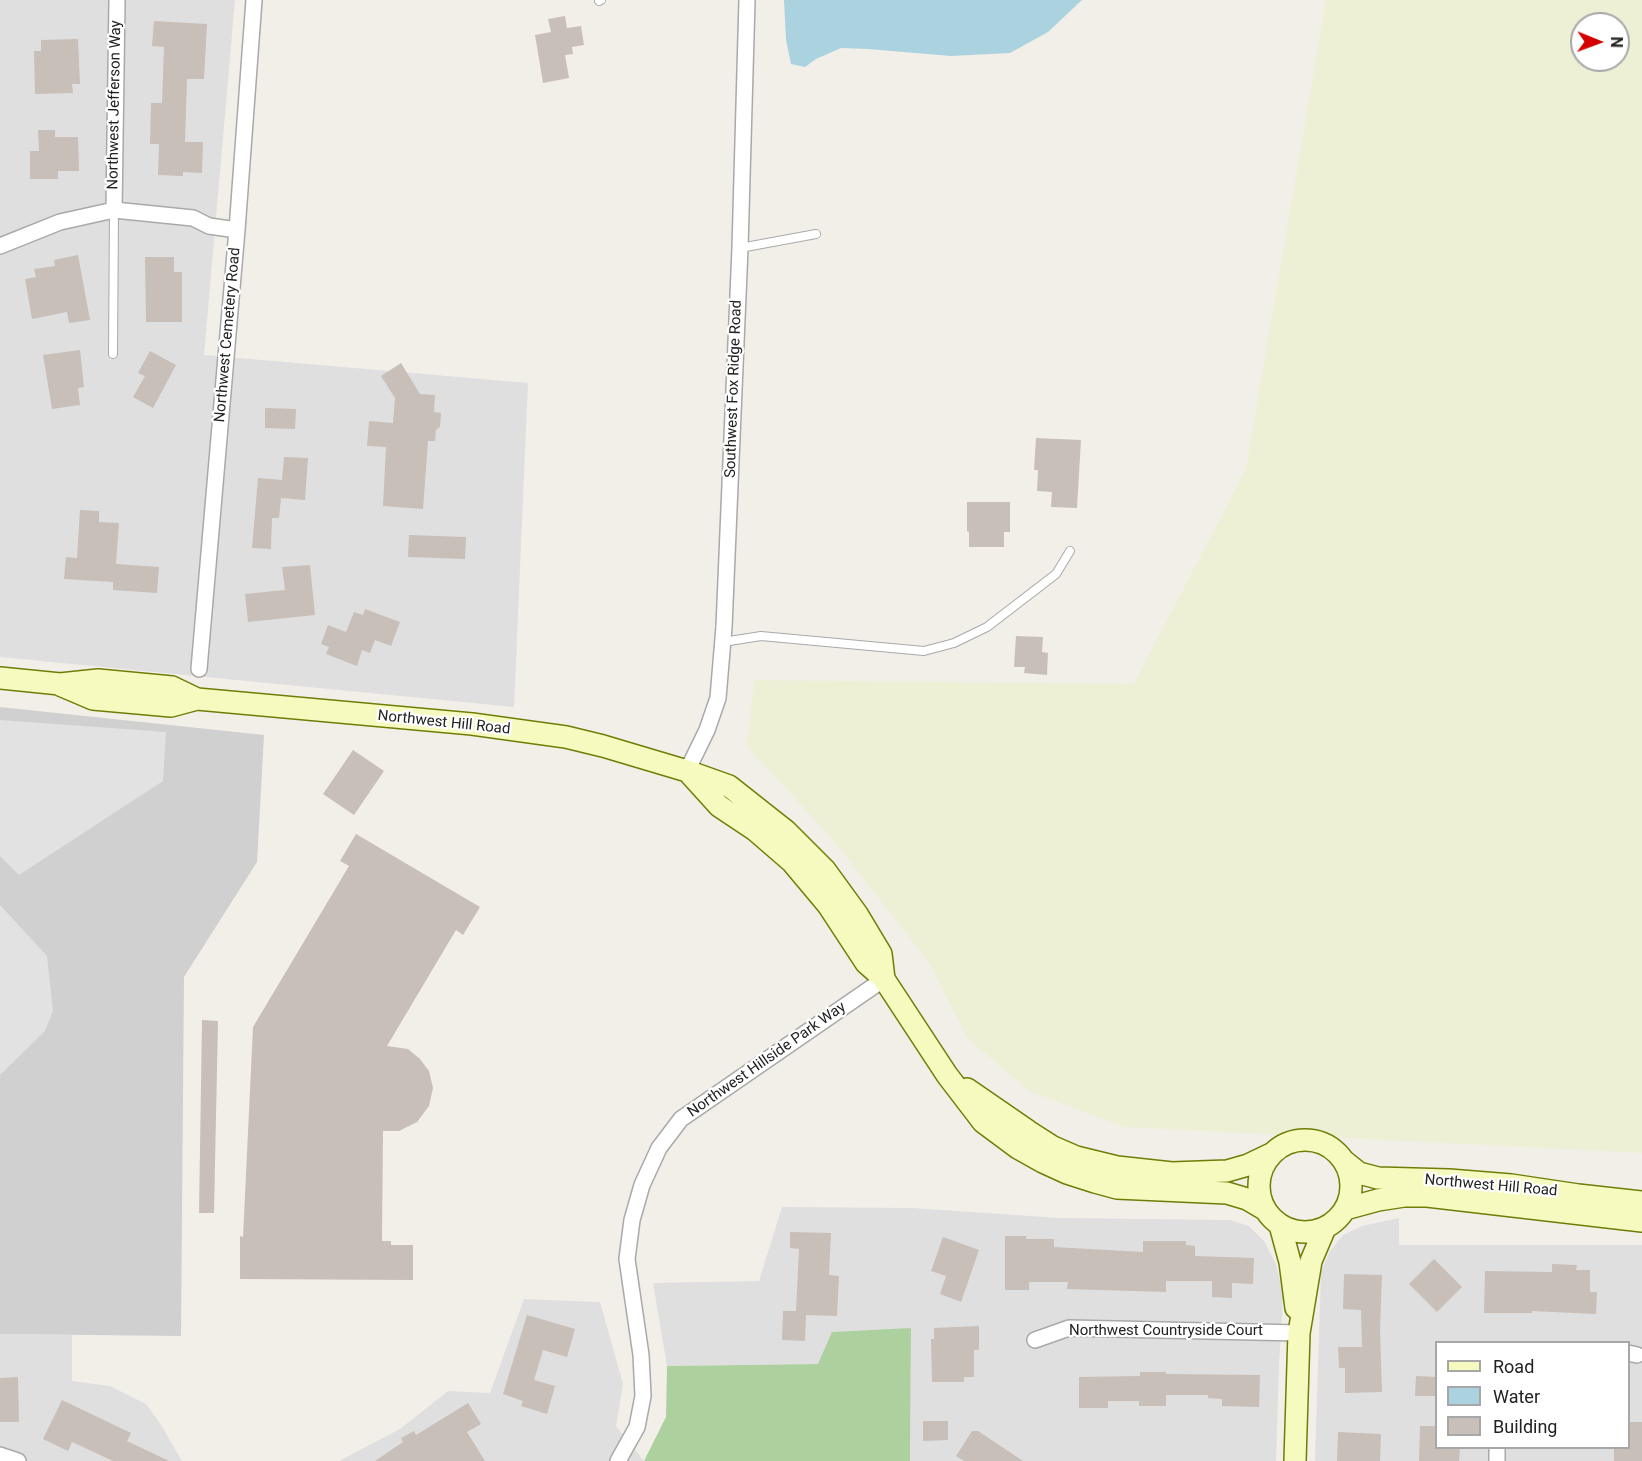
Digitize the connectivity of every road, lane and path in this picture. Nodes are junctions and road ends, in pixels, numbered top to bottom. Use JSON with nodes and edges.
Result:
{"nodes":[{"id":1,"x":117,"y":0,"type":"edge"},
{"id":2,"x":254,"y":0,"type":"edge"},
{"id":3,"x":747,"y":0,"type":"edge"},
{"id":4,"x":114,"y":210,"type":"junction"},
{"id":5,"x":237,"y":230,"type":"junction"},
{"id":6,"x":816,"y":234,"type":"dead end"},
{"id":7,"x":0,"y":246,"type":"edge"},
{"id":8,"x":740,"y":248,"type":"junction"},
{"id":9,"x":113,"y":354,"type":"dead end"},
{"id":10,"x":1070,"y":551,"type":"dead end"},
{"id":11,"x":723,"y":642,"type":"junction"},
{"id":12,"x":199,"y":669,"type":"dead end"},
{"id":13,"x":0,"y":678,"type":"edge"},
{"id":14,"x":687,"y":771,"type":"junction"},
{"id":15,"x":884,"y":979,"type":"junction"},
{"id":16,"x":947,"y":1075,"type":"junction"},
{"id":17,"x":1271,"y":1154,"type":"junction"},
{"id":18,"x":1344,"y":1161,"type":"junction"},
{"id":19,"x":1642,"y":1202,"type":"edge"},
{"id":20,"x":1264,"y":1209,"type":"junction"},
{"id":21,"x":1345,"y":1209,"type":"junction"},
{"id":22,"x":1642,"y":1221,"type":"edge"},
{"id":23,"x":1280,"y":1226,"type":"junction"},
{"id":24,"x":1325,"y":1228,"type":"junction"},
{"id":25,"x":1299,"y":1333,"type":"junction"},
{"id":26,"x":1035,"y":1340,"type":"dead end"},
{"id":27,"x":0,"y":1455,"type":"edge"},
{"id":28,"x":18,"y":1461,"type":"edge"},
{"id":29,"x":618,"y":1461,"type":"edge"},
{"id":30,"x":1295,"y":1461,"type":"edge"}],
"edges":[{"from":1,"to":4,"type":"street","name":"Northwest Jefferson Way"},
{"from":2,"to":5,"type":"street","name":"Northwest Cemetery Road"},
{"from":3,"to":8,"type":"street","name":"Southwest Fox Ridge Road"},
{"from":4,"to":5,"type":"street"},
{"from":4,"to":7,"type":"street"},
{"from":4,"to":9,"type":"lane"},
{"from":5,"to":12,"type":"street","name":"Northwest Cemetery Road"},
{"from":6,"to":8,"type":"lane"},
{"from":8,"to":11,"type":"street","name":"Southwest Fox Ridge Road"},
{"from":10,"to":11,"type":"lane"},
{"from":11,"to":14,"type":"street","name":"Southwest Fox Ridge Road"},
{"from":13,"to":14,"type":"main road","name":"Northwest Hill Road"},
{"from":14,"to":15,"type":"main road"},
{"from":15,"to":16,"type":"main road"},
{"from":15,"to":29,"type":"street","name":"Northwest Hillside Park Way"},
{"from":16,"to":17,"type":"main road"},
{"from":16,"to":20,"type":"main road"},
{"from":17,"to":18,"type":"main road"},
{"from":17,"to":20,"type":"main road"},
{"from":18,"to":19,"type":"main road","name":"Northwest Hill Road"},
{"from":18,"to":21,"type":"main road"},
{"from":20,"to":23,"type":"main road"},
{"from":21,"to":22,"type":"main road","name":"Northwest Hill Road"},
{"from":21,"to":24,"type":"main road"},
{"from":23,"to":24,"type":"main road"},
{"from":23,"to":25,"type":"main road"},
{"from":24,"to":25,"type":"main road"},
{"from":25,"to":26,"type":"street","name":"Northwest Countryside Court"},
{"from":25,"to":30,"type":"main road"},
{"from":27,"to":28,"type":"street"}]}
